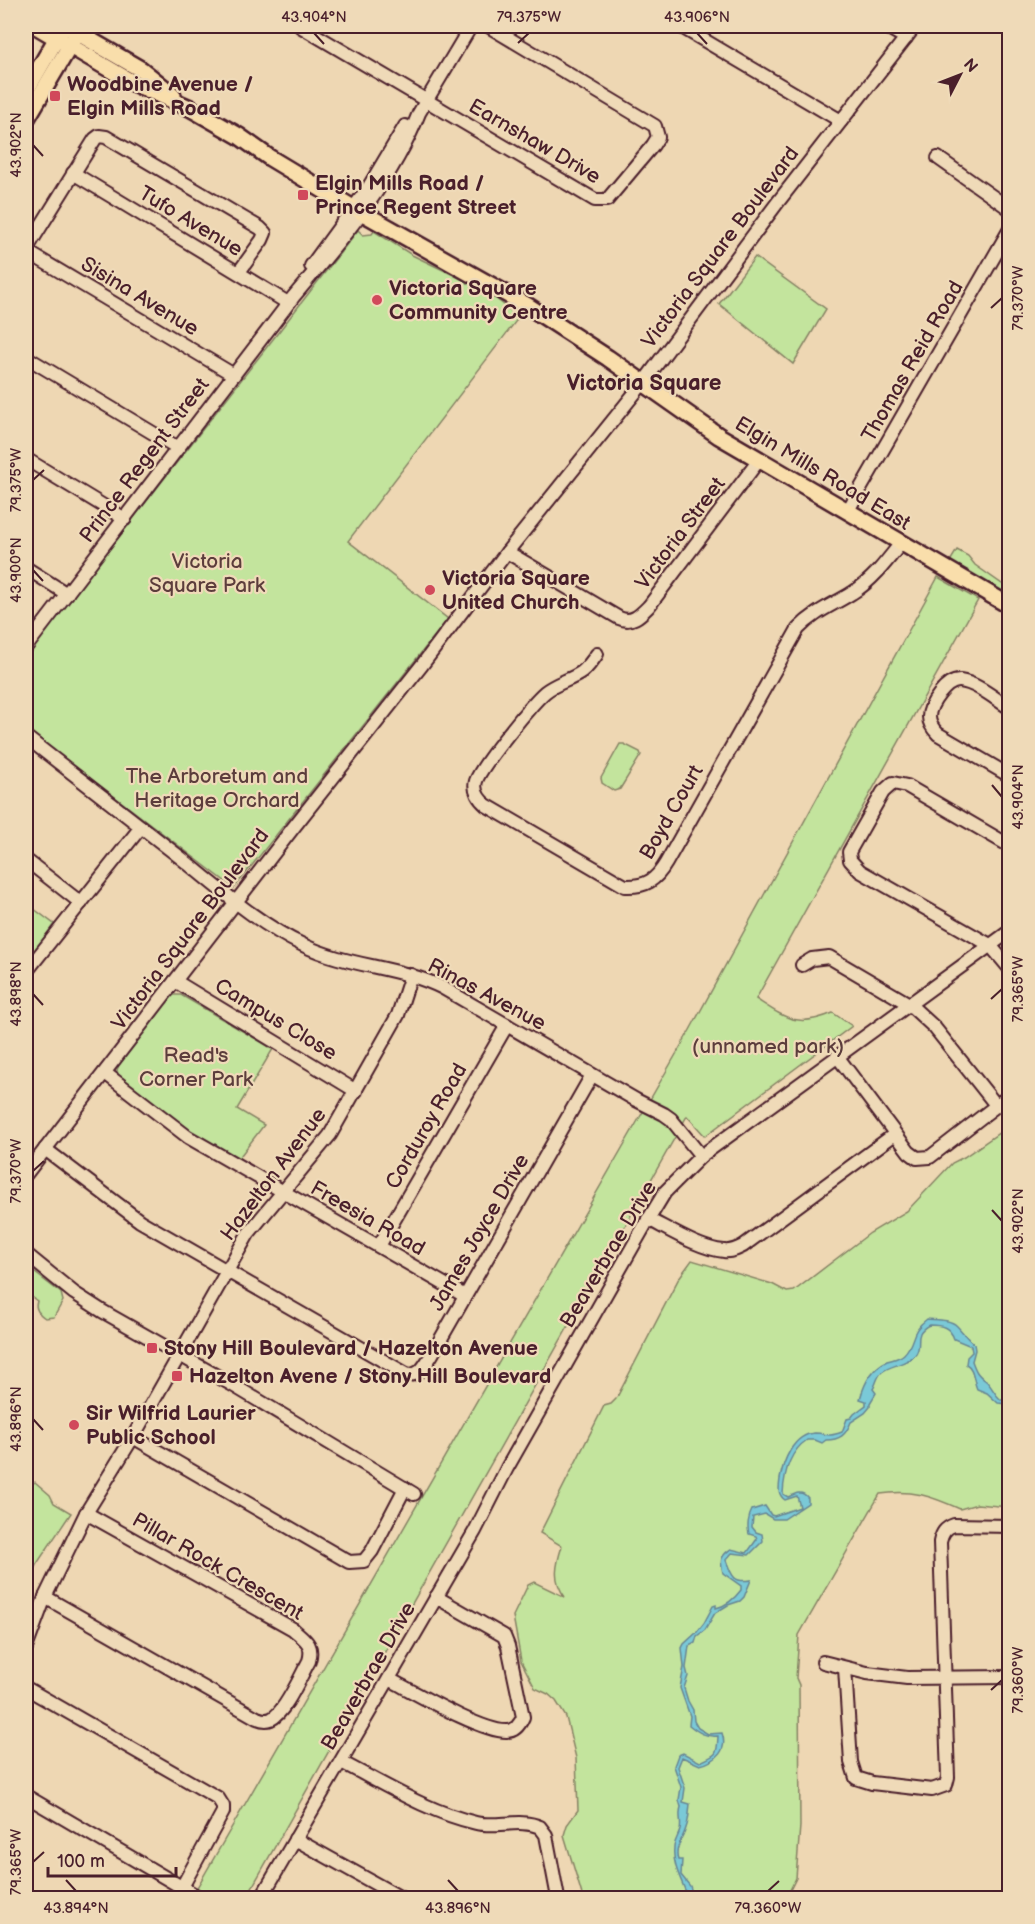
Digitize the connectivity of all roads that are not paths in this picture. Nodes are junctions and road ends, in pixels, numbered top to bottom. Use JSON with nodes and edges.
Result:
{"nodes":[{"id":1,"x":36,"y":26,"type":"edge"},
{"id":2,"x":300,"y":26,"type":"edge"},
{"id":3,"x":471,"y":26,"type":"edge"},
{"id":4,"x":488,"y":26,"type":"edge"},
{"id":5,"x":680,"y":26,"type":"edge"},
{"id":6,"x":885,"y":26,"type":"edge"},
{"id":7,"x":915,"y":26,"type":"edge"},
{"id":8,"x":69,"y":32,"type":"edge"},
{"id":9,"x":906,"y":38,"type":"junction"},
{"id":10,"x":26,"y":91,"type":"edge"},
{"id":11,"x":426,"y":100,"type":"junction"},
{"id":12,"x":26,"y":120,"type":"edge"},
{"id":13,"x":842,"y":121,"type":"junction"},
{"id":14,"x":939,"y":158,"type":"dead end"},
{"id":15,"x":73,"y":173,"type":"junction"},
{"id":16,"x":1010,"y":209,"type":"edge"},
{"id":17,"x":357,"y":210,"type":"junction"},
{"id":18,"x":1010,"y":228,"type":"edge"},
{"id":19,"x":26,"y":250,"type":"edge"},
{"id":20,"x":239,"y":272,"type":"junction"},
{"id":21,"x":291,"y":299,"type":"junction"},
{"id":22,"x":26,"y":357,"type":"edge"},
{"id":23,"x":234,"y":375,"type":"junction"},
{"id":24,"x":643,"y":382,"type":"junction"},
{"id":25,"x":178,"y":448,"type":"junction"},
{"id":26,"x":26,"y":459,"type":"edge"},
{"id":27,"x":759,"y":460,"type":"junction"},
{"id":28,"x":848,"y":512,"type":"junction"},
{"id":29,"x":125,"y":519,"type":"junction"},
{"id":30,"x":901,"y":543,"type":"junction"},
{"id":31,"x":507,"y":552,"type":"junction"},
{"id":32,"x":26,"y":568,"type":"edge"},
{"id":33,"x":67,"y":594,"type":"junction"},
{"id":34,"x":1010,"y":606,"type":"edge"},
{"id":35,"x":26,"y":647,"type":"edge"},
{"id":36,"x":597,"y":654,"type":"dead end"},
{"id":37,"x":1010,"y":708,"type":"edge"},
{"id":38,"x":26,"y":737,"type":"edge"},
{"id":39,"x":1010,"y":776,"type":"edge"},
{"id":40,"x":141,"y":827,"type":"junction"},
{"id":41,"x":1010,"y":846,"type":"edge"},
{"id":42,"x":26,"y":860,"type":"edge"},
{"id":43,"x":236,"y":902,"type":"junction"},
{"id":44,"x":81,"y":903,"type":"junction"},
{"id":45,"x":1010,"y":931,"type":"edge"},
{"id":46,"x":990,"y":945,"type":"junction"},
{"id":47,"x":801,"y":965,"type":"dead end"},
{"id":48,"x":1010,"y":969,"type":"edge"},
{"id":49,"x":26,"y":972,"type":"edge"},
{"id":50,"x":411,"y":975,"type":"junction"},
{"id":51,"x":175,"y":981,"type":"junction"},
{"id":52,"x":909,"y":1004,"type":"junction"},
{"id":53,"x":507,"y":1025,"type":"junction"},
{"id":54,"x":837,"y":1056,"type":"junction"},
{"id":55,"x":105,"y":1073,"type":"junction"},
{"id":56,"x":592,"y":1075,"type":"junction"},
{"id":57,"x":356,"y":1090,"type":"junction"},
{"id":58,"x":1010,"y":1095,"type":"edge"},
{"id":59,"x":996,"y":1105,"type":"junction"},
{"id":60,"x":895,"y":1134,"type":"junction"},
{"id":61,"x":45,"y":1149,"type":"junction"},
{"id":62,"x":700,"y":1156,"type":"junction"},
{"id":63,"x":26,"y":1174,"type":"edge"},
{"id":64,"x":283,"y":1192,"type":"junction"},
{"id":65,"x":648,"y":1220,"type":"junction"},
{"id":66,"x":379,"y":1246,"type":"junction"},
{"id":67,"x":26,"y":1254,"type":"edge"},
{"id":68,"x":227,"y":1271,"type":"junction"},
{"id":69,"x":465,"y":1296,"type":"junction"},
{"id":70,"x":180,"y":1355,"type":"junction"},
{"id":71,"x":132,"y":1437,"type":"junction"},
{"id":72,"x":86,"y":1513,"type":"junction"},
{"id":73,"x":1010,"y":1526,"type":"edge"},
{"id":74,"x":45,"y":1597,"type":"junction"},
{"id":75,"x":436,"y":1597,"type":"junction"},
{"id":76,"x":26,"y":1648,"type":"edge"},
{"id":77,"x":823,"y":1662,"type":"dead end"},
{"id":78,"x":845,"y":1668,"type":"junction"},
{"id":79,"x":1010,"y":1677,"type":"edge"},
{"id":80,"x":946,"y":1679,"type":"junction"},
{"id":81,"x":388,"y":1680,"type":"junction"},
{"id":82,"x":26,"y":1688,"type":"edge"},
{"id":83,"x":341,"y":1762,"type":"junction"},
{"id":84,"x":26,"y":1796,"type":"edge"},
{"id":85,"x":295,"y":1839,"type":"junction"},
{"id":86,"x":182,"y":1887,"type":"junction"},
{"id":87,"x":200,"y":1899,"type":"edge"},
{"id":88,"x":261,"y":1899,"type":"edge"},
{"id":89,"x":401,"y":1899,"type":"edge"},
{"id":90,"x":558,"y":1899,"type":"edge"}],
"edges":[{"from":1,"to":8,"type":"main road","name":"Elgin Mills Road East"},
{"from":2,"to":11,"type":"street"},
{"from":3,"to":11,"type":"street","name":"Prince Regent Street"},
{"from":4,"to":11,"type":"street","name":"Earnshaw Drive"},
{"from":5,"to":13,"type":"street"},
{"from":6,"to":9,"type":"street"},
{"from":7,"to":9,"type":"street","name":"Victoria Square Boulevard"},
{"from":8,"to":10,"type":"main road"},
{"from":8,"to":12,"type":"main road"},
{"from":8,"to":17,"type":"main road","name":"Elgin Mills Road East"},
{"from":9,"to":13,"type":"street","name":"Victoria Square Boulevard"},
{"from":11,"to":17,"type":"street","name":"Prince Regent Street"},
{"from":13,"to":24,"type":"street","name":"Victoria Square Boulevard"},
{"from":14,"to":16,"type":"street"},
{"from":15,"to":19,"type":"street"},
{"from":15,"to":20,"type":"street","name":"Tufo Avenue"},
{"from":15,"to":20,"type":"street"},
{"from":17,"to":21,"type":"street","name":"Prince Regent Street"},
{"from":17,"to":24,"type":"main road","name":"Elgin Mills Road East"},
{"from":18,"to":28,"type":"street","name":"Thomas Reid Road"},
{"from":19,"to":23,"type":"street","name":"Sisina Avenue"},
{"from":20,"to":21,"type":"street","name":"Tufo Avenue"},
{"from":21,"to":23,"type":"street","name":"Prince Regent Street"},
{"from":22,"to":25,"type":"street"},
{"from":23,"to":25,"type":"street","name":"Prince Regent Street"},
{"from":24,"to":27,"type":"main road","name":"Elgin Mills Road East"},
{"from":24,"to":31,"type":"street","name":"Victoria Square Boulevard"},
{"from":25,"to":29,"type":"street","name":"Prince Regent Street"},
{"from":26,"to":29,"type":"street"},
{"from":27,"to":28,"type":"main road","name":"Elgin Mills Road East"},
{"from":27,"to":31,"type":"street","name":"Victoria Street"},
{"from":28,"to":30,"type":"main road","name":"Elgin Mills Road East"},
{"from":29,"to":33,"type":"street","name":"Prince Regent Street"},
{"from":30,"to":34,"type":"main road","name":"Elgin Mills Road East"},
{"from":30,"to":36,"type":"street","name":"Boyd Court"},
{"from":31,"to":43,"type":"street","name":"Victoria Square Boulevard"},
{"from":32,"to":33,"type":"street"},
{"from":33,"to":35,"type":"street","name":"Prince Regent Street"},
{"from":37,"to":39,"type":"street"},
{"from":38,"to":40,"type":"street","name":"Rinas Avenue"},
{"from":40,"to":43,"type":"street","name":"Rinas Avenue"},
{"from":40,"to":44,"type":"street"},
{"from":41,"to":46,"type":"street"},
{"from":42,"to":44,"type":"street"},
{"from":43,"to":50,"type":"street","name":"Rinas Avenue"},
{"from":43,"to":51,"type":"street","name":"Victoria Square Boulevard"},
{"from":44,"to":49,"type":"street"},
{"from":45,"to":46,"type":"street","name":"Beaverbrae Drive"},
{"from":46,"to":48,"type":"street"},
{"from":46,"to":52,"type":"street","name":"Beaverbrae Drive"},
{"from":47,"to":52,"type":"street"},
{"from":50,"to":53,"type":"street","name":"Rinas Avenue"},
{"from":50,"to":57,"type":"street","name":"Hazelton Avenue"},
{"from":51,"to":55,"type":"street","name":"Victoria Square Boulevard"},
{"from":51,"to":57,"type":"street","name":"Campus Close"},
{"from":52,"to":54,"type":"street","name":"Beaverbrae Drive"},
{"from":52,"to":59,"type":"street"},
{"from":53,"to":56,"type":"street","name":"Rinas Avenue"},
{"from":53,"to":66,"type":"street","name":"Corduroy Road"},
{"from":54,"to":60,"type":"street"},
{"from":54,"to":62,"type":"street","name":"Beaverbrae Drive"},
{"from":55,"to":61,"type":"street","name":"Victoria Square Boulevard"},
{"from":55,"to":64,"type":"street","name":"Freesia Road"},
{"from":56,"to":62,"type":"street","name":"Rinas Avenue"},
{"from":56,"to":69,"type":"street","name":"James Joyce Drive"},
{"from":57,"to":64,"type":"street","name":"Hazelton Avenue"},
{"from":58,"to":59,"type":"street"},
{"from":59,"to":60,"type":"street"},
{"from":60,"to":65,"type":"street"},
{"from":61,"to":63,"type":"street","name":"Victoria Square Boulevard"},
{"from":61,"to":68,"type":"street","name":"James Joyce Drive"},
{"from":62,"to":65,"type":"street","name":"Beaverbrae Drive"},
{"from":64,"to":66,"type":"street","name":"Freesia Road"},
{"from":64,"to":68,"type":"street","name":"Hazelton Avenue"},
{"from":65,"to":75,"type":"street","name":"Beaverbrae Drive"},
{"from":66,"to":69,"type":"street","name":"Freesia Road"},
{"from":67,"to":70,"type":"street"},
{"from":68,"to":69,"type":"street","name":"James Joyce Drive"},
{"from":68,"to":70,"type":"street","name":"Hazelton Avenue"},
{"from":70,"to":71,"type":"street","name":"Hazelton Avenue"},
{"from":70,"to":71,"type":"street"},
{"from":71,"to":72,"type":"street","name":"Hazelton Avenue"},
{"from":72,"to":74,"type":"street","name":"Hazelton Avenue"},
{"from":72,"to":74,"type":"street","name":"Pillar Rock Crescent"},
{"from":73,"to":80,"type":"street"},
{"from":74,"to":76,"type":"street","name":"Hazelton Avenue"},
{"from":75,"to":81,"type":"street","name":"Beaverbrae Drive"},
{"from":75,"to":81,"type":"street"},
{"from":77,"to":78,"type":"street"},
{"from":78,"to":80,"type":"street"},
{"from":78,"to":80,"type":"street"},
{"from":79,"to":80,"type":"street"},
{"from":81,"to":83,"type":"street","name":"Beaverbrae Drive"},
{"from":82,"to":86,"type":"street"},
{"from":83,"to":85,"type":"street","name":"Beaverbrae Drive"},
{"from":83,"to":90,"type":"street"},
{"from":84,"to":86,"type":"street"},
{"from":85,"to":88,"type":"street","name":"Beaverbrae Drive"},
{"from":85,"to":89,"type":"street"},
{"from":86,"to":87,"type":"street"}]}
